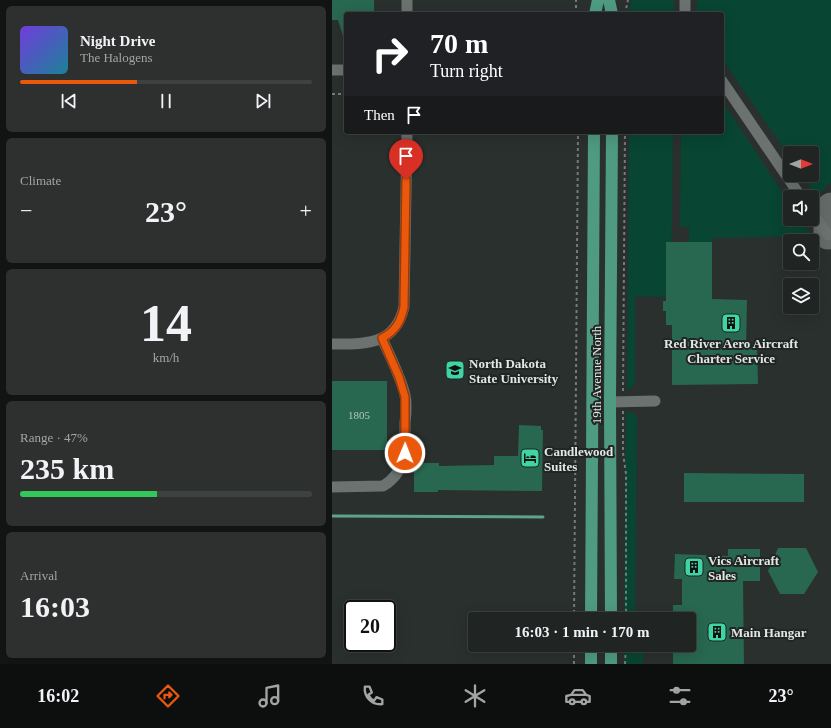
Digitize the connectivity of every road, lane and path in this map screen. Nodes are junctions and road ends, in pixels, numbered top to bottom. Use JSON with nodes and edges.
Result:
{"nodes":[{"id":1,"x":407,"y":0,"type":"edge"},
{"id":2,"x":576,"y":0,"type":"edge"},
{"id":3,"x":598,"y":0,"type":"edge"},
{"id":4,"x":609,"y":0,"type":"edge"},
{"id":5,"x":628,"y":0,"type":"edge"},
{"id":6,"x":686,"y":0,"type":"edge"},
{"id":7,"x":407,"y":12,"type":"edge"},
{"id":8,"x":576,"y":12,"type":"edge"},
{"id":9,"x":595,"y":12,"type":"edge"},
{"id":10,"x":612,"y":12,"type":"edge"},
{"id":11,"x":625,"y":12,"type":"edge"},
{"id":12,"x":685,"y":12,"type":"edge"},
{"id":13,"x":332,"y":70,"type":"edge"},
{"id":14,"x":344,"y":70,"type":"edge"},
{"id":15,"x":724,"y":85,"type":"edge"},
{"id":16,"x":332,"y":94,"type":"edge"},
{"id":17,"x":344,"y":94,"type":"edge"},
{"id":18,"x":407,"y":134,"type":"edge"},
{"id":19,"x":578,"y":134,"type":"edge"},
{"id":20,"x":594,"y":134,"type":"edge"},
{"id":21,"x":612,"y":134,"type":"edge"},
{"id":22,"x":625,"y":134,"type":"edge"},
{"id":23,"x":796,"y":190,"type":"edge"},
{"id":24,"x":819,"y":223,"type":"edge"},
{"id":25,"x":828,"y":235,"type":"dead end"},
{"id":26,"x":382,"y":338,"type":"junction"},
{"id":27,"x":332,"y":344,"type":"edge"},
{"id":28,"x":623,"y":401,"type":"junction"},
{"id":29,"x":610,"y":402,"type":"junction"},
{"id":30,"x":655,"y":402,"type":"dead end"},
{"id":31,"x":332,"y":487,"type":"edge"},
{"id":32,"x":574,"y":612,"type":"edge"},
{"id":33,"x":591,"y":612,"type":"edge"},
{"id":34,"x":611,"y":612,"type":"edge"},
{"id":35,"x":626,"y":612,"type":"edge"},
{"id":36,"x":574,"y":652,"type":"edge"},
{"id":37,"x":591,"y":652,"type":"edge"},
{"id":38,"x":611,"y":652,"type":"edge"},
{"id":39,"x":626,"y":652,"type":"edge"},
{"id":40,"x":574,"y":664,"type":"edge"},
{"id":41,"x":591,"y":664,"type":"edge"},
{"id":42,"x":611,"y":664,"type":"edge"},
{"id":43,"x":626,"y":664,"type":"edge"}],
"edges":[{"from":1,"to":7,"type":"street"},
{"from":2,"to":8,"type":"path"},
{"from":3,"to":9,"type":"main road"},
{"from":4,"to":10,"type":"main road"},
{"from":5,"to":11,"type":"path"},
{"from":6,"to":12,"type":"street"},
{"from":13,"to":14,"type":"street"},
{"from":15,"to":23,"type":"street"},
{"from":16,"to":17,"type":"path"},
{"from":18,"to":26,"type":"street"},
{"from":19,"to":32,"type":"path"},
{"from":20,"to":33,"type":"main road","name":"19th Avenue North"},
{"from":21,"to":29,"type":"main road","name":"19th Avenue North"},
{"from":22,"to":28,"type":"path"},
{"from":24,"to":25,"type":"street"},
{"from":26,"to":27,"type":"street"},
{"from":26,"to":31,"type":"street"},
{"from":28,"to":29,"type":"street"},
{"from":28,"to":30,"type":"street"},
{"from":28,"to":35,"type":"path"},
{"from":29,"to":34,"type":"main road","name":"19th Avenue North"},
{"from":36,"to":40,"type":"path"},
{"from":37,"to":41,"type":"main road"},
{"from":38,"to":42,"type":"main road"},
{"from":39,"to":43,"type":"path"}]}
